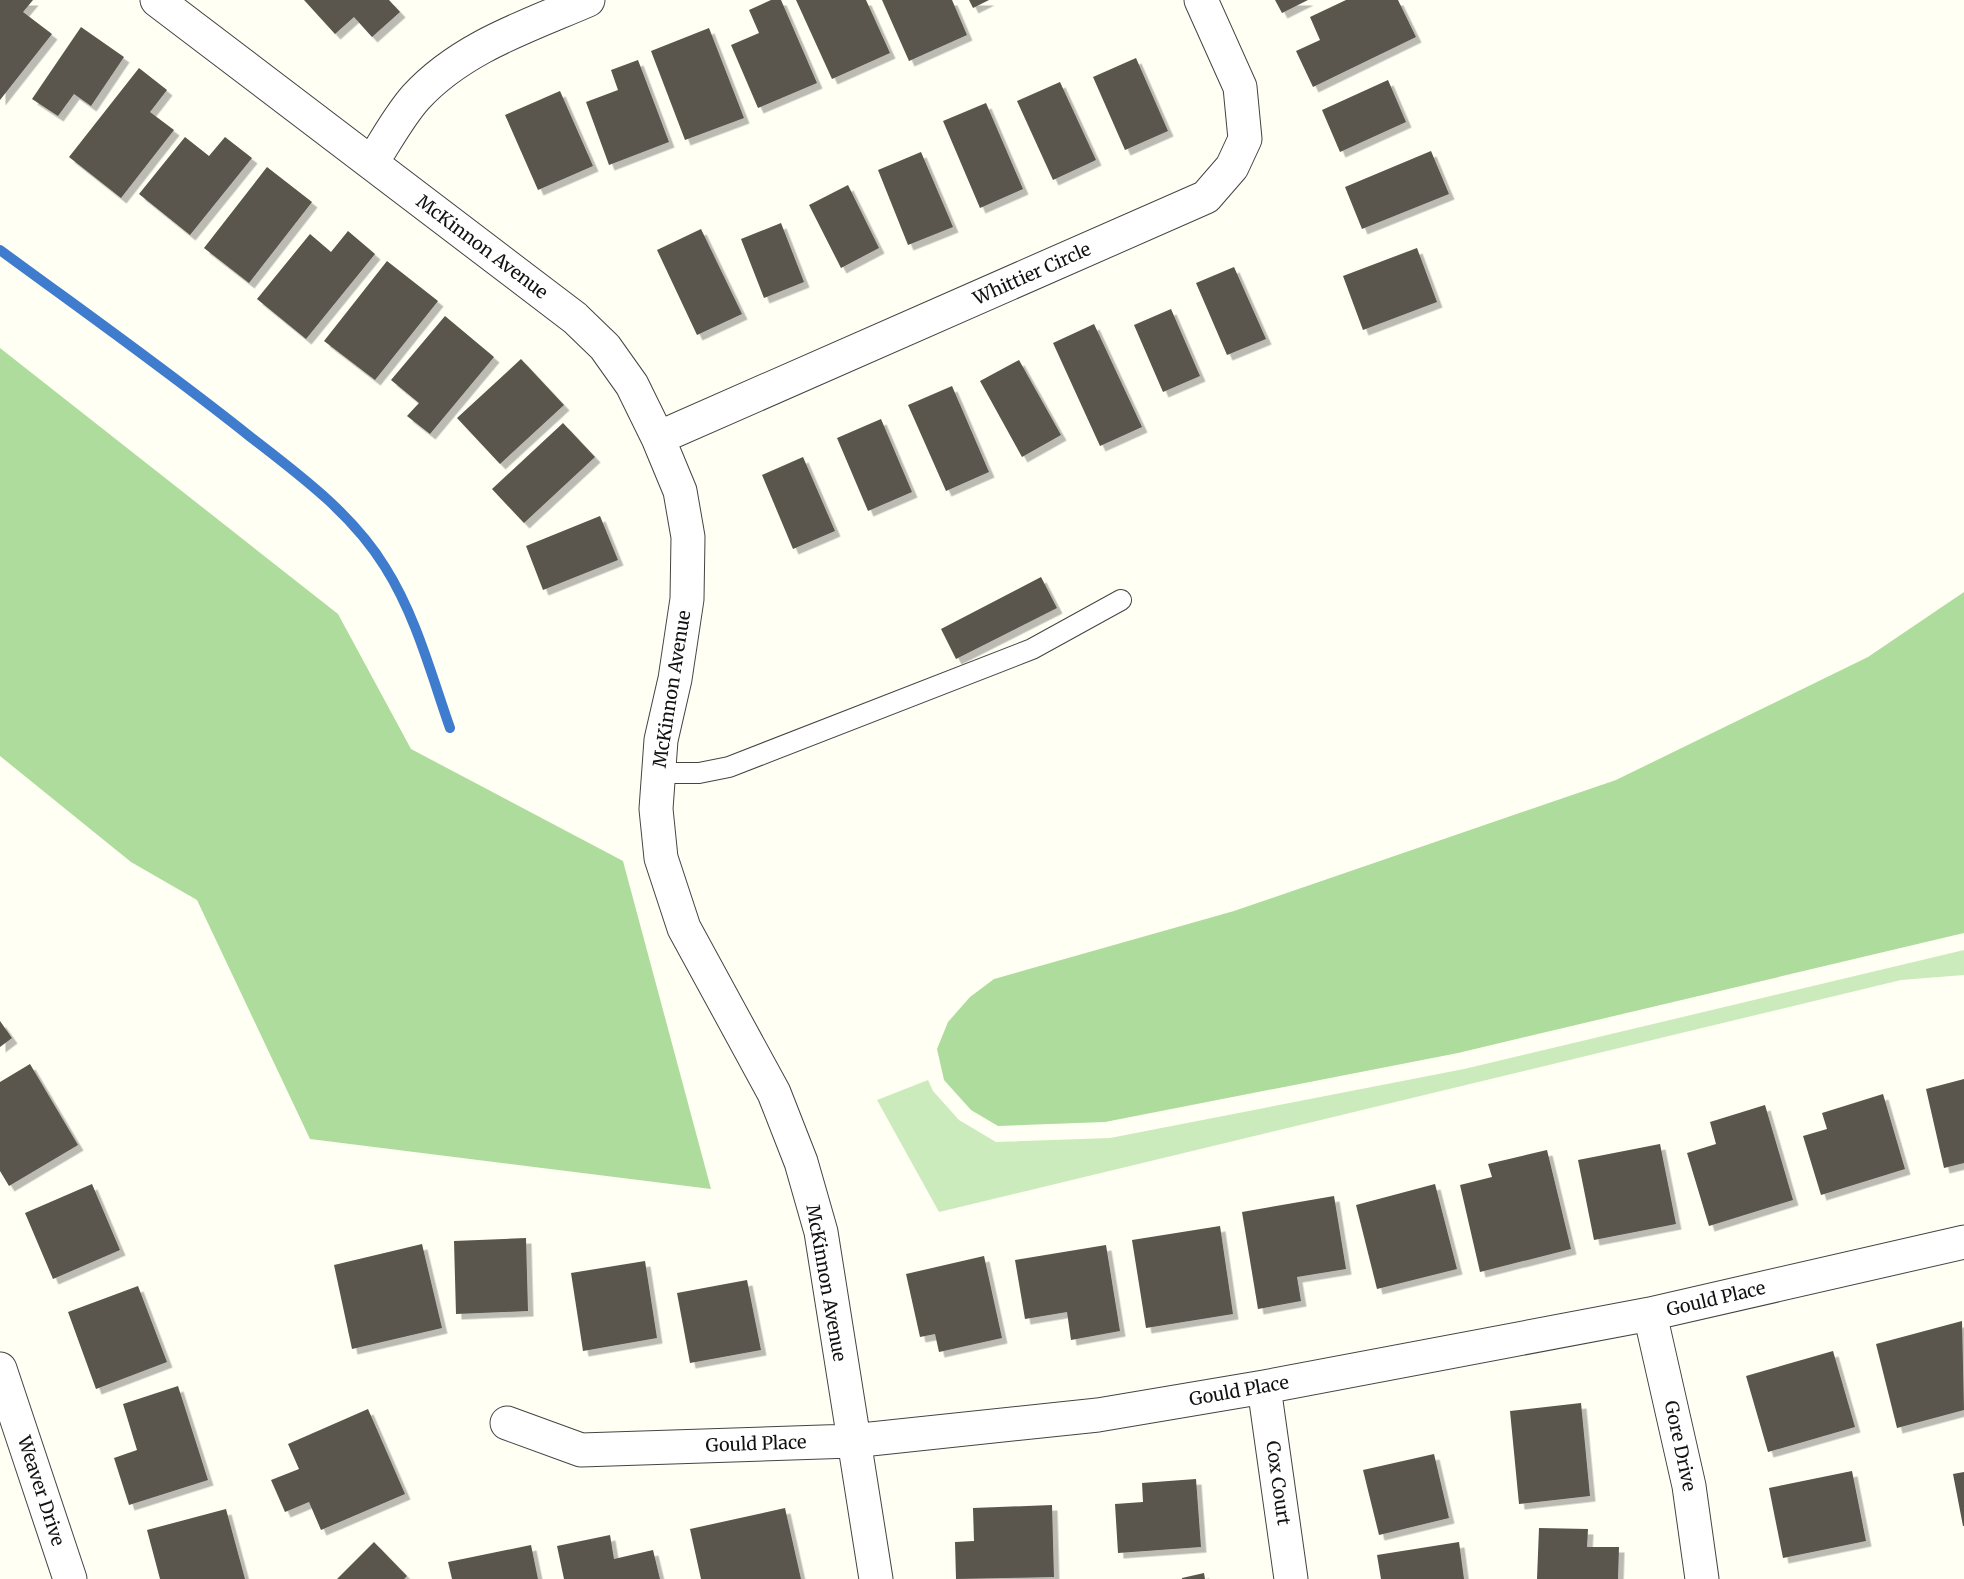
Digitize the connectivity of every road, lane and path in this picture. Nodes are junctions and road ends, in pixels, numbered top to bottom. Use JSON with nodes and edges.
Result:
{"nodes":[{"id":1,"x":157,"y":0,"type":"edge"},
{"id":2,"x":588,"y":0,"type":"edge"},
{"id":3,"x":1202,"y":0,"type":"edge"},
{"id":4,"x":372,"y":162,"type":"junction"},
{"id":5,"x":658,"y":438,"type":"junction"},
{"id":6,"x":1121,"y":600,"type":"dead end"},
{"id":7,"x":659,"y":773,"type":"junction"},
{"id":8,"x":1964,"y":1242,"type":"edge"},
{"id":9,"x":1650,"y":1314,"type":"junction"},
{"id":10,"x":0,"y":1369,"type":"edge"},
{"id":11,"x":1264,"y":1387,"type":"junction"},
{"id":12,"x":507,"y":1423,"type":"dead end"},
{"id":13,"x":852,"y":1441,"type":"junction"},
{"id":14,"x":70,"y":1579,"type":"edge"},
{"id":15,"x":876,"y":1579,"type":"edge"},
{"id":16,"x":1291,"y":1579,"type":"edge"},
{"id":17,"x":1702,"y":1579,"type":"edge"}],
"edges":[{"from":1,"to":4,"type":"street","name":"McKinnon Avenue"},
{"from":2,"to":4,"type":"street"},
{"from":3,"to":5,"type":"street","name":"Whittier Circle"},
{"from":4,"to":5,"type":"street","name":"McKinnon Avenue"},
{"from":5,"to":7,"type":"street","name":"McKinnon Avenue"},
{"from":6,"to":7,"type":"lane"},
{"from":7,"to":13,"type":"street","name":"McKinnon Avenue"},
{"from":8,"to":9,"type":"street","name":"Gould Place"},
{"from":9,"to":11,"type":"street","name":"Gould Place"},
{"from":9,"to":17,"type":"street","name":"Gore Drive"},
{"from":10,"to":14,"type":"street","name":"Weaver Drive"},
{"from":11,"to":13,"type":"street","name":"Gould Place"},
{"from":11,"to":16,"type":"street","name":"Cox Court"},
{"from":12,"to":13,"type":"street","name":"Gould Place"},
{"from":13,"to":15,"type":"street","name":"McKinnon Avenue"}]}
